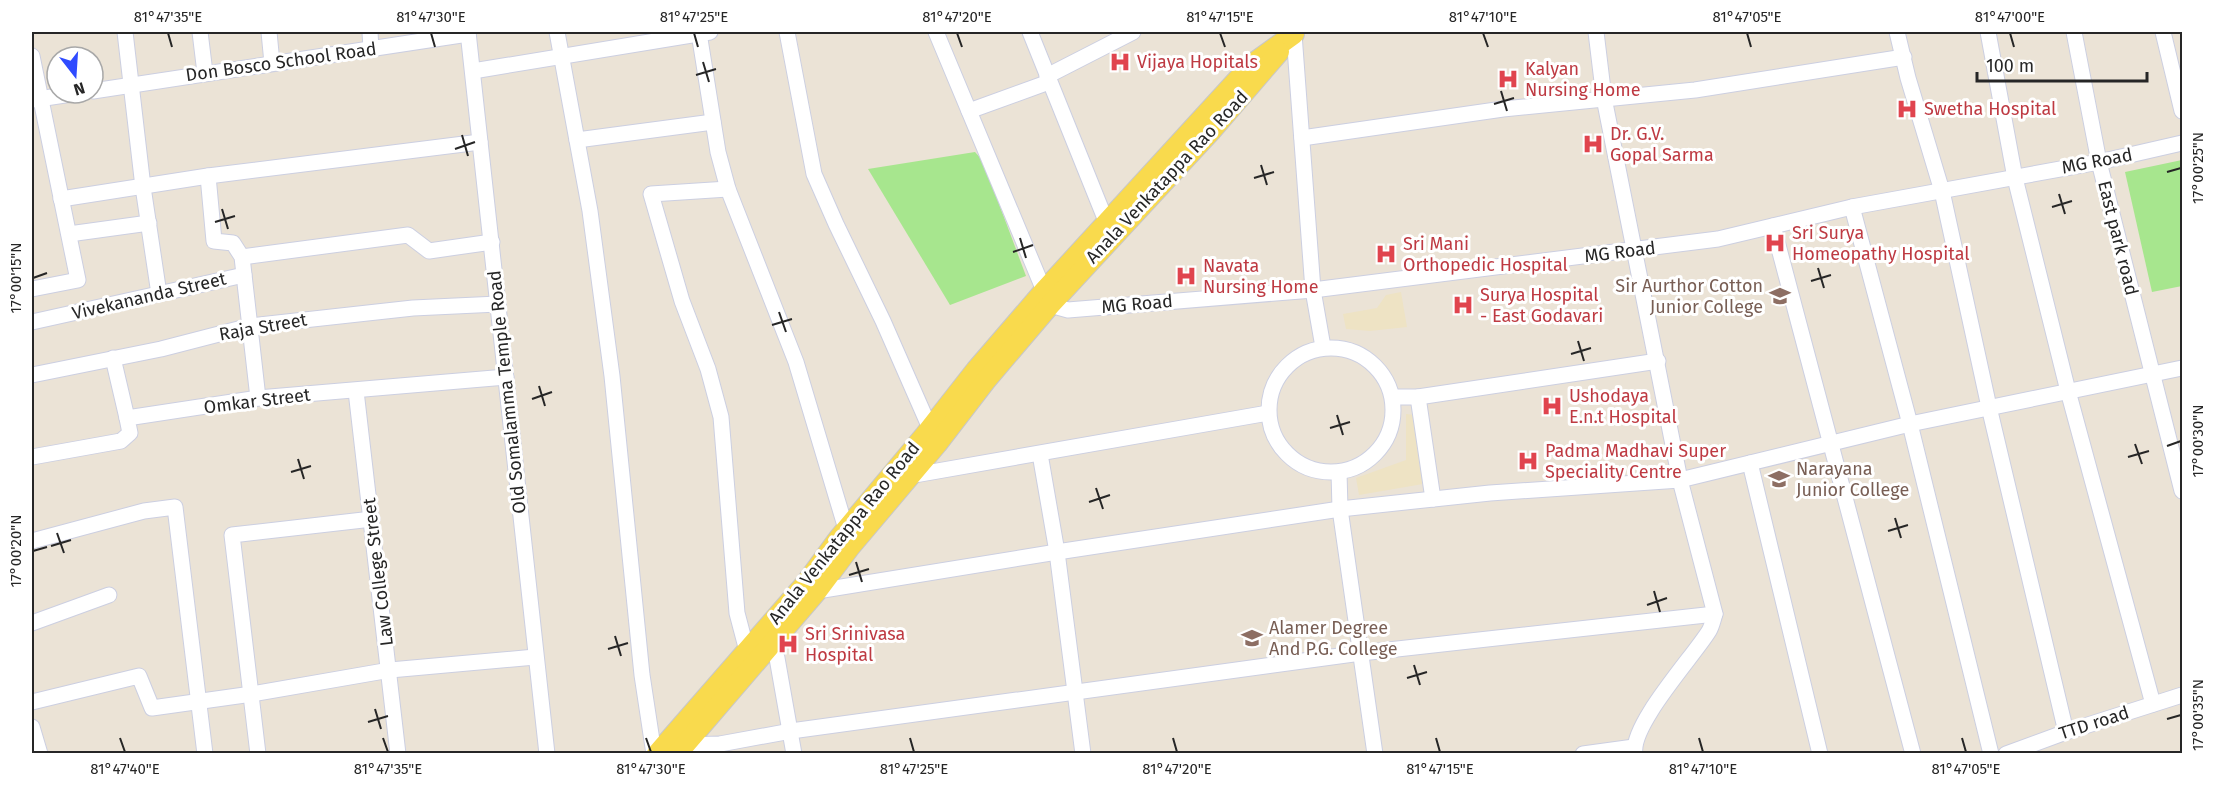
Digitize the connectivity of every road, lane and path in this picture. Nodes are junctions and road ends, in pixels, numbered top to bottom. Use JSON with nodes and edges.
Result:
{"nodes":[{"id":1,"x":125,"y":32,"type":"edge"},
{"id":2,"x":200,"y":32,"type":"edge"},
{"id":3,"x":269,"y":32,"type":"edge"},
{"id":4,"x":369,"y":32,"type":"edge"},
{"id":5,"x":557,"y":32,"type":"edge"},
{"id":6,"x":704,"y":32,"type":"edge"},
{"id":7,"x":787,"y":32,"type":"edge"},
{"id":8,"x":936,"y":32,"type":"edge"},
{"id":9,"x":1030,"y":32,"type":"edge"},
{"id":10,"x":1133,"y":32,"type":"edge"},
{"id":11,"x":1297,"y":32,"type":"edge"},
{"id":12,"x":1596,"y":32,"type":"edge"},
{"id":13,"x":1898,"y":32,"type":"edge"},
{"id":14,"x":1988,"y":32,"type":"edge"},
{"id":15,"x":2074,"y":32,"type":"edge"},
{"id":16,"x":2163,"y":32,"type":"edge"},
{"id":17,"x":468,"y":33,"type":"edge"},
{"id":18,"x":371,"y":49,"type":"junction"},
{"id":19,"x":32,"y":56,"type":"edge"},
{"id":20,"x":561,"y":56,"type":"junction"},
{"id":21,"x":1904,"y":57,"type":"junction"},
{"id":22,"x":272,"y":63,"type":"junction"},
{"id":23,"x":473,"y":71,"type":"junction"},
{"id":24,"x":205,"y":73,"type":"junction"},
{"id":25,"x":1048,"y":79,"type":"junction"},
{"id":26,"x":131,"y":85,"type":"junction"},
{"id":27,"x":105,"y":89,"type":"edge"},
{"id":28,"x":1604,"y":98,"type":"junction"},
{"id":29,"x":36,"y":99,"type":"edge"},
{"id":30,"x":969,"y":111,"type":"junction"},
{"id":31,"x":2182,"y":111,"type":"edge"},
{"id":32,"x":713,"y":122,"type":"junction"},
{"id":33,"x":1302,"y":138,"type":"junction"},
{"id":34,"x":577,"y":140,"type":"junction"},
{"id":35,"x":480,"y":142,"type":"junction"},
{"id":36,"x":2182,"y":143,"type":"edge"},
{"id":37,"x":2099,"y":162,"type":"junction"},
{"id":38,"x":208,"y":176,"type":"junction"},
{"id":39,"x":2015,"y":178,"type":"junction"},
{"id":40,"x":143,"y":187,"type":"junction"},
{"id":41,"x":728,"y":189,"type":"junction"},
{"id":42,"x":1942,"y":191,"type":"junction"},
{"id":43,"x":61,"y":199,"type":"junction"},
{"id":44,"x":1852,"y":207,"type":"junction"},
{"id":45,"x":1106,"y":221,"type":"junction"},
{"id":46,"x":149,"y":224,"type":"junction"},
{"id":47,"x":1773,"y":226,"type":"junction"},
{"id":48,"x":69,"y":234,"type":"junction"},
{"id":49,"x":492,"y":242,"type":"junction"},
{"id":50,"x":1636,"y":250,"type":"junction"},
{"id":51,"x":242,"y":257,"type":"junction"},
{"id":52,"x":244,"y":275,"type":"junction"},
{"id":53,"x":32,"y":289,"type":"edge"},
{"id":54,"x":1313,"y":290,"type":"junction"},
{"id":55,"x":159,"y":294,"type":"junction"},
{"id":56,"x":1047,"y":298,"type":"junction"},
{"id":57,"x":498,"y":304,"type":"junction"},
{"id":58,"x":32,"y":322,"type":"edge"},
{"id":59,"x":250,"y":326,"type":"junction"},
{"id":60,"x":1323,"y":347,"type":"junction"},
{"id":61,"x":113,"y":358,"type":"junction"},
{"id":62,"x":1658,"y":361,"type":"junction"},
{"id":63,"x":2182,"y":368,"type":"edge"},
{"id":64,"x":2152,"y":373,"type":"junction"},
{"id":65,"x":32,"y":375,"type":"edge"},
{"id":66,"x":506,"y":377,"type":"junction"},
{"id":67,"x":356,"y":391,"type":"junction"},
{"id":68,"x":2068,"y":391,"type":"junction"},
{"id":69,"x":1393,"y":397,"type":"junction"},
{"id":70,"x":1418,"y":397,"type":"junction"},
{"id":71,"x":258,"y":398,"type":"junction"},
{"id":72,"x":1989,"y":407,"type":"junction"},
{"id":73,"x":1268,"y":413,"type":"junction"},
{"id":74,"x":127,"y":418,"type":"junction"},
{"id":75,"x":1910,"y":424,"type":"junction"},
{"id":76,"x":933,"y":436,"type":"junction"},
{"id":77,"x":1830,"y":443,"type":"junction"},
{"id":78,"x":1040,"y":454,"type":"junction"},
{"id":79,"x":32,"y":457,"type":"edge"},
{"id":80,"x":1750,"y":463,"type":"junction"},
{"id":81,"x":1339,"y":472,"type":"junction"},
{"id":82,"x":909,"y":476,"type":"junction"},
{"id":83,"x":1680,"y":480,"type":"junction"},
{"id":84,"x":2182,"y":491,"type":"edge"},
{"id":85,"x":1433,"y":499,"type":"junction"},
{"id":86,"x":1340,"y":509,"type":"junction"},
{"id":87,"x":372,"y":519,"type":"junction"},
{"id":88,"x":846,"y":529,"type":"junction"},
{"id":89,"x":32,"y":541,"type":"edge"},
{"id":90,"x":1057,"y":552,"type":"junction"},
{"id":91,"x":812,"y":587,"type":"junction"},
{"id":92,"x":109,"y":595,"type":"dead end"},
{"id":93,"x":1715,"y":614,"type":"junction"},
{"id":94,"x":32,"y":623,"type":"edge"},
{"id":95,"x":772,"y":644,"type":"junction"},
{"id":96,"x":747,"y":651,"type":"junction"},
{"id":97,"x":1361,"y":653,"type":"junction"},
{"id":98,"x":535,"y":657,"type":"junction"},
{"id":99,"x":390,"y":670,"type":"junction"},
{"id":100,"x":1076,"y":691,"type":"junction"},
{"id":101,"x":252,"y":694,"type":"junction"},
{"id":102,"x":2182,"y":694,"type":"edge"},
{"id":103,"x":200,"y":700,"type":"junction"},
{"id":104,"x":32,"y":702,"type":"edge"},
{"id":105,"x":2153,"y":704,"type":"junction"},
{"id":106,"x":32,"y":727,"type":"edge"},
{"id":107,"x":791,"y":731,"type":"junction"},
{"id":108,"x":2066,"y":732,"type":"junction"},
{"id":109,"x":681,"y":749,"type":"edge"},
{"id":110,"x":721,"y":749,"type":"edge"},
{"id":111,"x":1634,"y":750,"type":"edge"},
{"id":112,"x":40,"y":753,"type":"edge"},
{"id":113,"x":205,"y":753,"type":"edge"},
{"id":114,"x":258,"y":753,"type":"edge"},
{"id":115,"x":398,"y":753,"type":"edge"},
{"id":116,"x":547,"y":753,"type":"edge"},
{"id":117,"x":655,"y":753,"type":"edge"},
{"id":118,"x":794,"y":753,"type":"edge"},
{"id":119,"x":1083,"y":753,"type":"edge"},
{"id":120,"x":1375,"y":753,"type":"edge"},
{"id":121,"x":1584,"y":753,"type":"edge"},
{"id":122,"x":1820,"y":753,"type":"edge"},
{"id":123,"x":1913,"y":753,"type":"edge"},
{"id":124,"x":1991,"y":753,"type":"edge"},
{"id":125,"x":2006,"y":753,"type":"edge"}],
"edges":[{"from":1,"to":26,"type":"street"},
{"from":2,"to":24,"type":"street"},
{"from":3,"to":22,"type":"street"},
{"from":4,"to":18,"type":"street"},
{"from":5,"to":20,"type":"street"},
{"from":6,"to":20,"type":"street"},
{"from":6,"to":32,"type":"street"},
{"from":7,"to":76,"type":"street"},
{"from":8,"to":30,"type":"street"},
{"from":9,"to":25,"type":"street"},
{"from":10,"to":25,"type":"street"},
{"from":11,"to":33,"type":"street"},
{"from":11,"to":45,"type":"main road","name":"Anala Venkatappa Rao Road"},
{"from":11,"to":56,"type":"main road","name":"Anala Venkatappa Rao Road"},
{"from":12,"to":28,"type":"street"},
{"from":13,"to":21,"type":"street"},
{"from":14,"to":39,"type":"street"},
{"from":15,"to":37,"type":"street","name":"East park road"},
{"from":16,"to":31,"type":"street"},
{"from":17,"to":18,"type":"street","name":"Don Bosco School Road"},
{"from":17,"to":23,"type":"street","name":"Old Somalamma Temple Road"},
{"from":18,"to":22,"type":"street","name":"Don Bosco School Road"},
{"from":19,"to":29,"type":"street"},
{"from":20,"to":23,"type":"street"},
{"from":20,"to":34,"type":"street"},
{"from":21,"to":28,"type":"street"},
{"from":21,"to":42,"type":"street"},
{"from":22,"to":24,"type":"street","name":"Don Bosco School Road"},
{"from":23,"to":35,"type":"street","name":"Old Somalamma Temple Road"},
{"from":24,"to":26,"type":"street","name":"Don Bosco School Road"},
{"from":25,"to":30,"type":"street"},
{"from":25,"to":45,"type":"street"},
{"from":26,"to":27,"type":"street","name":"Don Bosco School Road"},
{"from":26,"to":40,"type":"street"},
{"from":28,"to":33,"type":"street"},
{"from":28,"to":50,"type":"street"},
{"from":29,"to":43,"type":"street"},
{"from":30,"to":56,"type":"street"},
{"from":32,"to":34,"type":"street"},
{"from":32,"to":41,"type":"street"},
{"from":33,"to":54,"type":"street"},
{"from":34,"to":117,"type":"street"},
{"from":35,"to":38,"type":"street"},
{"from":35,"to":49,"type":"street","name":"Old Somalamma Temple Road"},
{"from":36,"to":37,"type":"street","name":"MG Road"},
{"from":37,"to":39,"type":"street","name":"MG Road"},
{"from":37,"to":64,"type":"street","name":"East park road"},
{"from":38,"to":40,"type":"street"},
{"from":38,"to":51,"type":"street"},
{"from":39,"to":42,"type":"street","name":"MG Road"},
{"from":39,"to":68,"type":"street"},
{"from":40,"to":43,"type":"street"},
{"from":40,"to":46,"type":"street"},
{"from":41,"to":88,"type":"street"},
{"from":41,"to":96,"type":"street"},
{"from":42,"to":44,"type":"street","name":"MG Road"},
{"from":42,"to":72,"type":"street"},
{"from":43,"to":48,"type":"street"},
{"from":44,"to":47,"type":"street","name":"MG Road"},
{"from":44,"to":75,"type":"street"},
{"from":45,"to":56,"type":"main road","name":"Anala Venkatappa Rao Road"},
{"from":46,"to":48,"type":"street"},
{"from":46,"to":55,"type":"street"},
{"from":47,"to":50,"type":"street","name":"MG Road"},
{"from":47,"to":77,"type":"street"},
{"from":48,"to":53,"type":"street"},
{"from":49,"to":51,"type":"street","name":"Vivekananda Street"},
{"from":49,"to":57,"type":"street","name":"Old Somalamma Temple Road"},
{"from":50,"to":54,"type":"street","name":"MG Road"},
{"from":50,"to":62,"type":"street"},
{"from":51,"to":52,"type":"street","name":"Vivekananda Street"},
{"from":52,"to":55,"type":"street","name":"Vivekananda Street"},
{"from":52,"to":59,"type":"street"},
{"from":54,"to":56,"type":"street","name":"MG Road"},
{"from":54,"to":60,"type":"street"},
{"from":55,"to":58,"type":"street","name":"Vivekananda Street"},
{"from":56,"to":76,"type":"main road","name":"Anala Venkatappa Rao Road"},
{"from":57,"to":59,"type":"street","name":"Raja Street"},
{"from":57,"to":66,"type":"street","name":"Old Somalamma Temple Road"},
{"from":59,"to":61,"type":"street","name":"Raja Street"},
{"from":59,"to":71,"type":"street"},
{"from":60,"to":69,"type":"street"},
{"from":60,"to":73,"type":"street"},
{"from":61,"to":65,"type":"street","name":"Raja Street"},
{"from":61,"to":74,"type":"street"},
{"from":62,"to":70,"type":"street"},
{"from":62,"to":83,"type":"street"},
{"from":63,"to":64,"type":"street"},
{"from":64,"to":68,"type":"street"},
{"from":64,"to":84,"type":"street","name":"East park road"},
{"from":66,"to":67,"type":"street","name":"Omkar Street"},
{"from":66,"to":98,"type":"street","name":"Old Somalamma Temple Road"},
{"from":67,"to":71,"type":"street","name":"Omkar Street"},
{"from":67,"to":87,"type":"street","name":"Law College Street"},
{"from":68,"to":72,"type":"street"},
{"from":68,"to":105,"type":"street"},
{"from":69,"to":70,"type":"street"},
{"from":69,"to":81,"type":"street"},
{"from":70,"to":85,"type":"street"},
{"from":71,"to":74,"type":"street","name":"Omkar Street"},
{"from":72,"to":75,"type":"street"},
{"from":72,"to":108,"type":"street"},
{"from":73,"to":78,"type":"street"},
{"from":73,"to":81,"type":"street"},
{"from":74,"to":79,"type":"street"},
{"from":75,"to":77,"type":"street"},
{"from":75,"to":124,"type":"street"},
{"from":76,"to":82,"type":"main road","name":"Anala Venkatappa Rao Road"},
{"from":76,"to":88,"type":"main road","name":"Anala Venkatappa Rao Road"},
{"from":77,"to":80,"type":"street"},
{"from":77,"to":123,"type":"street"},
{"from":78,"to":82,"type":"street"},
{"from":78,"to":90,"type":"street"},
{"from":80,"to":83,"type":"street"},
{"from":80,"to":122,"type":"street"},
{"from":81,"to":86,"type":"street"},
{"from":82,"to":91,"type":"main road","name":"Anala Venkatappa Rao Road"},
{"from":83,"to":85,"type":"street"},
{"from":83,"to":93,"type":"street"},
{"from":85,"to":86,"type":"street"},
{"from":86,"to":90,"type":"street"},
{"from":86,"to":97,"type":"street"},
{"from":87,"to":99,"type":"street","name":"Law College Street"},
{"from":87,"to":101,"type":"street"},
{"from":88,"to":91,"type":"main road","name":"Anala Venkatappa Rao Road"},
{"from":89,"to":103,"type":"street"},
{"from":90,"to":91,"type":"street"},
{"from":90,"to":100,"type":"street"},
{"from":91,"to":95,"type":"main road","name":"Anala Venkatappa Rao Road"},
{"from":91,"to":96,"type":"main road","name":"Anala Venkatappa Rao Road"},
{"from":92,"to":94,"type":"street"},
{"from":93,"to":97,"type":"street"},
{"from":93,"to":111,"type":"street"},
{"from":95,"to":107,"type":"street"},
{"from":95,"to":109,"type":"main road","name":"Anala Venkatappa Rao Road"},
{"from":96,"to":117,"type":"main road","name":"Anala Venkatappa Rao Road"},
{"from":97,"to":100,"type":"street"},
{"from":97,"to":120,"type":"street"},
{"from":98,"to":99,"type":"street"},
{"from":98,"to":116,"type":"street","name":"Old Somalamma Temple Road"},
{"from":99,"to":101,"type":"street"},
{"from":99,"to":115,"type":"street","name":"Law College Street"},
{"from":100,"to":107,"type":"street"},
{"from":100,"to":119,"type":"street"},
{"from":101,"to":103,"type":"street"},
{"from":101,"to":114,"type":"street"},
{"from":102,"to":105,"type":"street","name":"TTD road"},
{"from":103,"to":104,"type":"street"},
{"from":103,"to":113,"type":"street"},
{"from":105,"to":108,"type":"street","name":"TTD road"},
{"from":106,"to":112,"type":"street"},
{"from":107,"to":110,"type":"street"},
{"from":107,"to":118,"type":"street"},
{"from":108,"to":125,"type":"street","name":"TTD road"},
{"from":109,"to":110,"type":"street"},
{"from":111,"to":121,"type":"street"}]}
